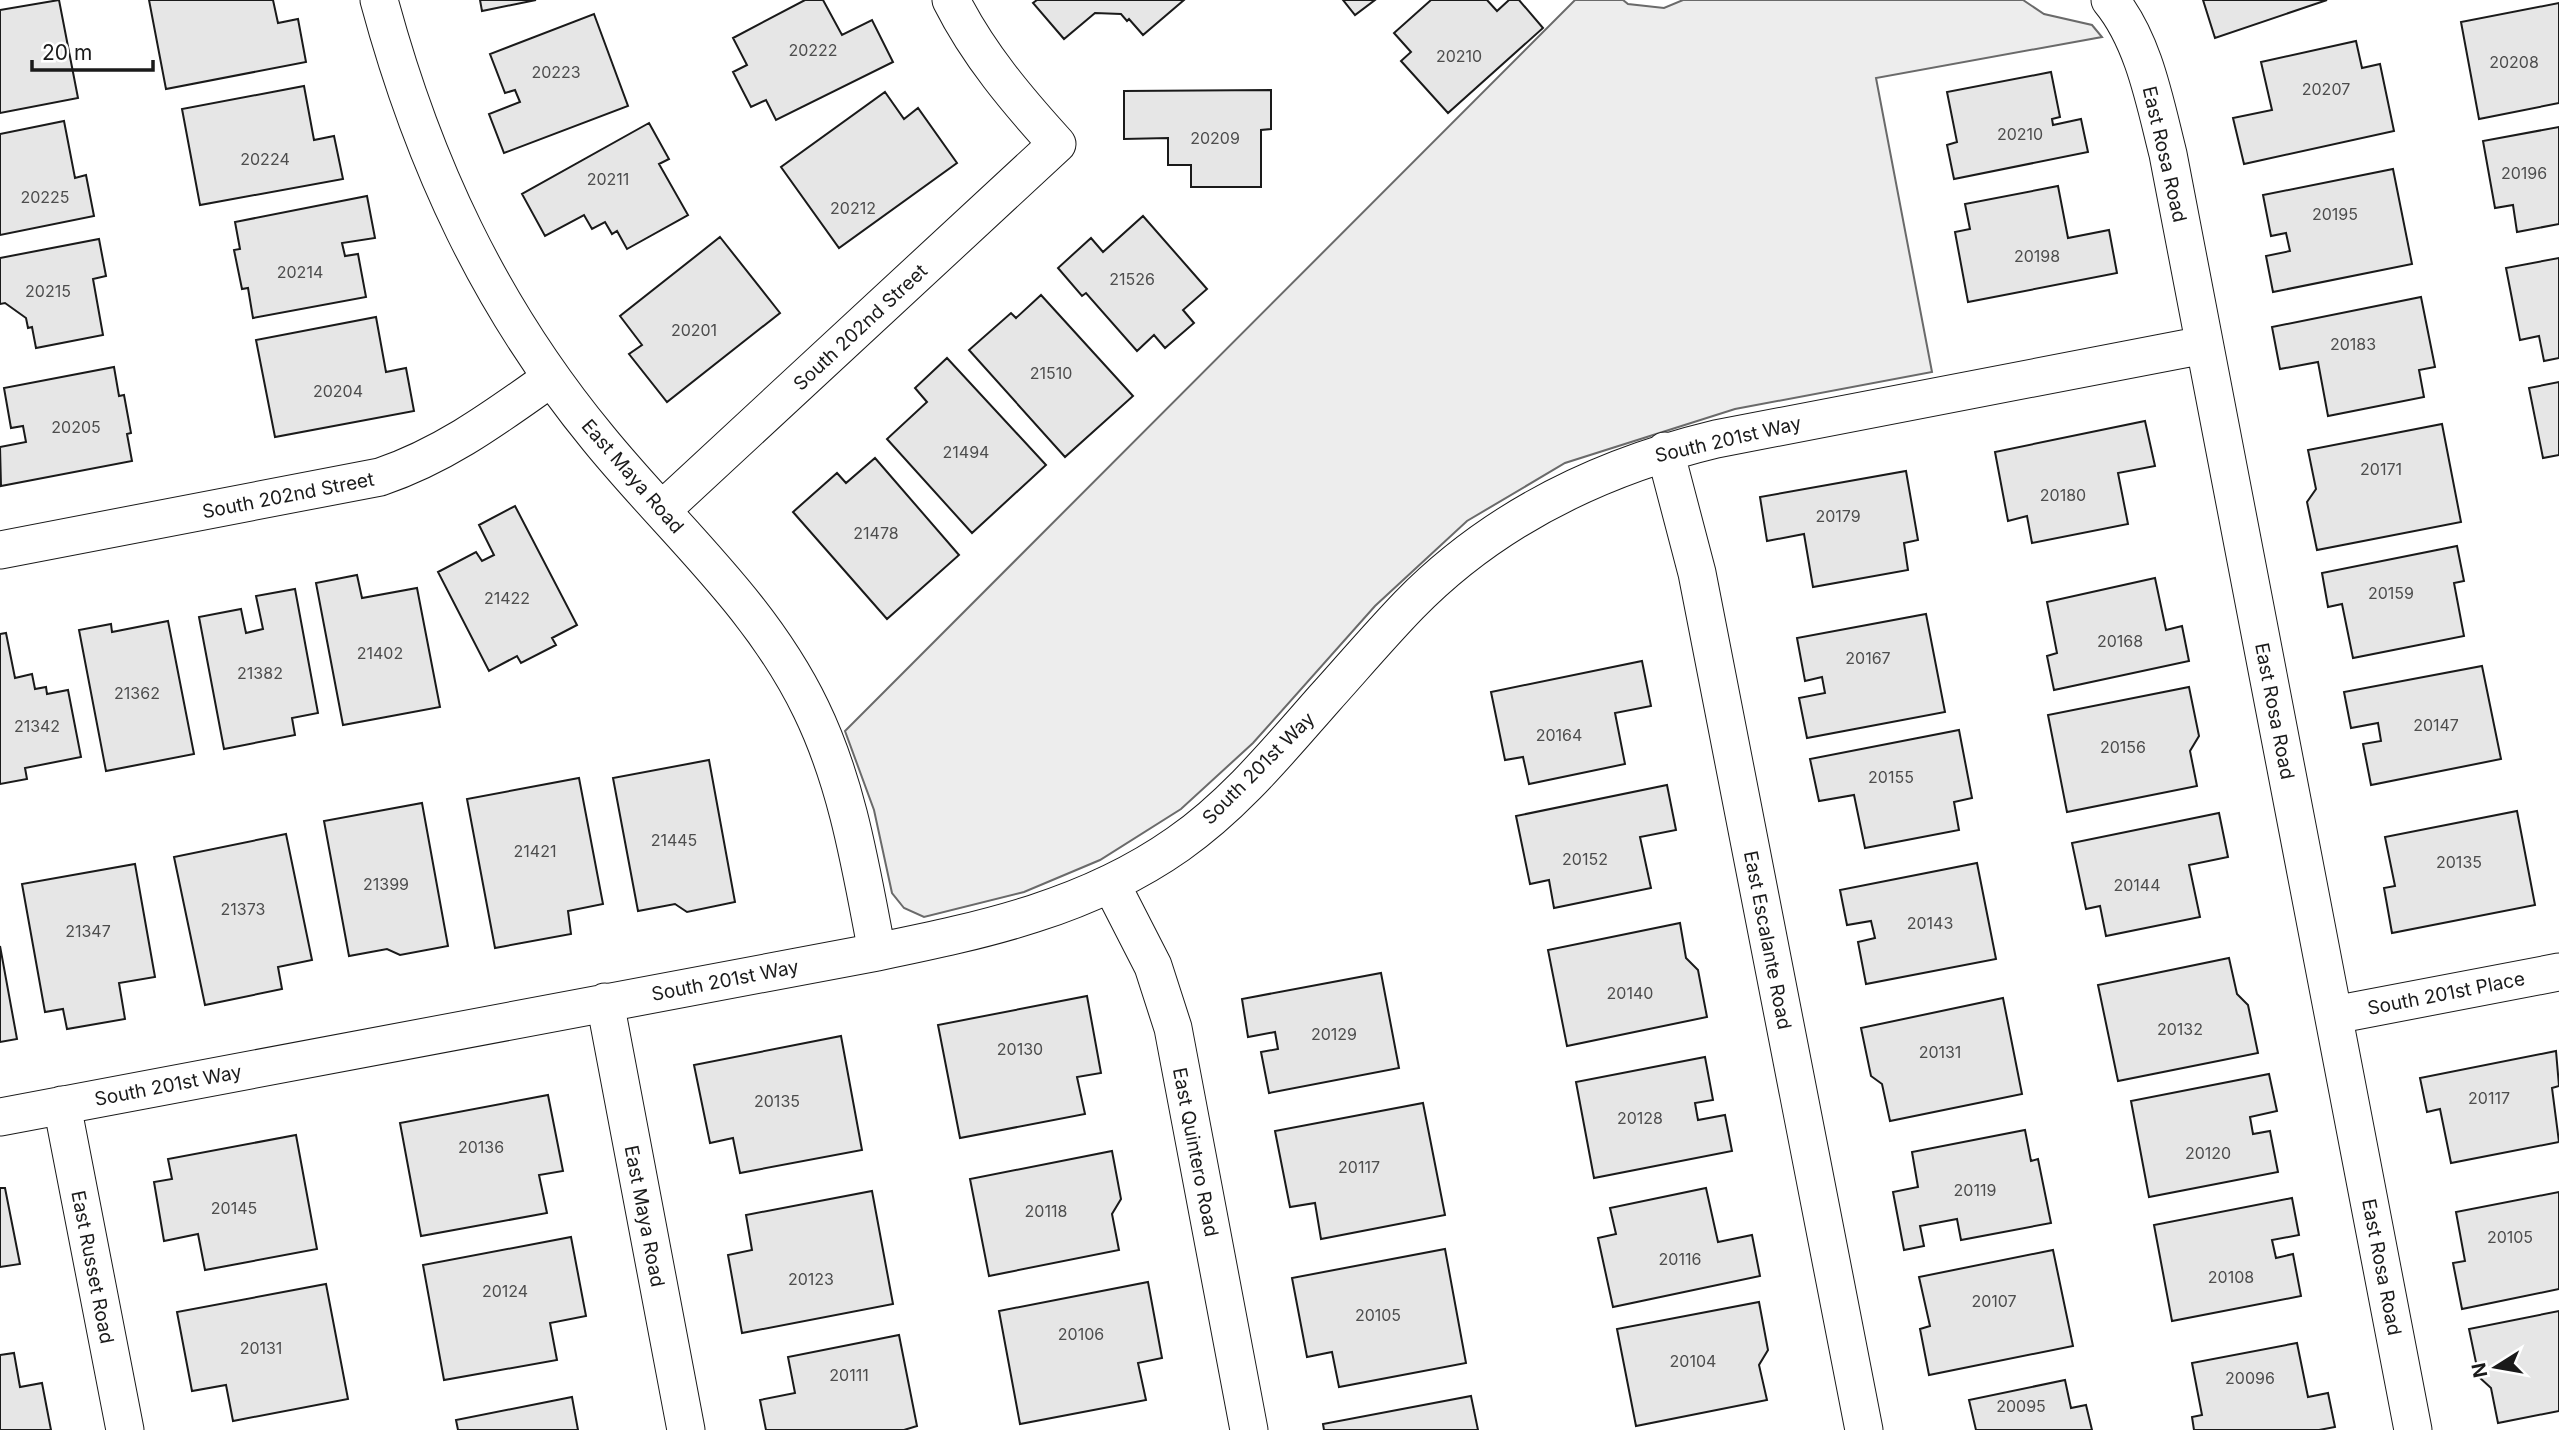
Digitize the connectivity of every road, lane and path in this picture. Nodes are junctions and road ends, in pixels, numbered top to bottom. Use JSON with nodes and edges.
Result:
{"nodes":[{"id":1,"x":379,"y":0,"type":"edge"},
{"id":2,"x":951,"y":0,"type":"edge"},
{"id":3,"x":2110,"y":0,"type":"edge"},
{"id":4,"x":2204,"y":345,"type":"junction"},
{"id":5,"x":551,"y":378,"type":"junction"},
{"id":6,"x":1665,"y":451,"type":"junction"},
{"id":7,"x":662,"y":510,"type":"junction"},
{"id":8,"x":0,"y":550,"type":"edge"},
{"id":9,"x":1111,"y":884,"type":"junction"},
{"id":10,"x":877,"y":952,"type":"junction"},
{"id":11,"x":2559,"y":972,"type":"edge"},
{"id":12,"x":605,"y":1002,"type":"junction"},
{"id":13,"x":2333,"y":1015,"type":"junction"},
{"id":14,"x":62,"y":1105,"type":"junction"},
{"id":15,"x":0,"y":1117,"type":"edge"},
{"id":16,"x":125,"y":1430,"type":"edge"},
{"id":17,"x":686,"y":1430,"type":"edge"},
{"id":18,"x":1249,"y":1430,"type":"edge"},
{"id":19,"x":1864,"y":1430,"type":"edge"},
{"id":20,"x":2413,"y":1430,"type":"edge"}],
"edges":[{"from":1,"to":5,"type":"street","name":"East Maya Road"},
{"from":2,"to":7,"type":"street","name":"South 202nd Street"},
{"from":3,"to":4,"type":"street","name":"East Rosa Road"},
{"from":4,"to":6,"type":"street","name":"South 201st Way"},
{"from":4,"to":13,"type":"street","name":"East Rosa Road"},
{"from":5,"to":7,"type":"street","name":"East Maya Road"},
{"from":5,"to":8,"type":"street","name":"South 202nd Street"},
{"from":6,"to":9,"type":"street","name":"South 201st Way"},
{"from":6,"to":19,"type":"street","name":"East Escalante Road"},
{"from":7,"to":10,"type":"street","name":"East Maya Road"},
{"from":9,"to":10,"type":"street","name":"South 201st Way"},
{"from":9,"to":18,"type":"street","name":"East Quintero Road"},
{"from":10,"to":12,"type":"street","name":"South 201st Way"},
{"from":11,"to":13,"type":"street","name":"South 201st Place"},
{"from":12,"to":14,"type":"street","name":"South 201st Way"},
{"from":12,"to":17,"type":"street","name":"East Maya Road"},
{"from":13,"to":20,"type":"street","name":"East Rosa Road"},
{"from":14,"to":15,"type":"street","name":"South 201st Way"},
{"from":14,"to":16,"type":"street","name":"East Russet Road"}]}
